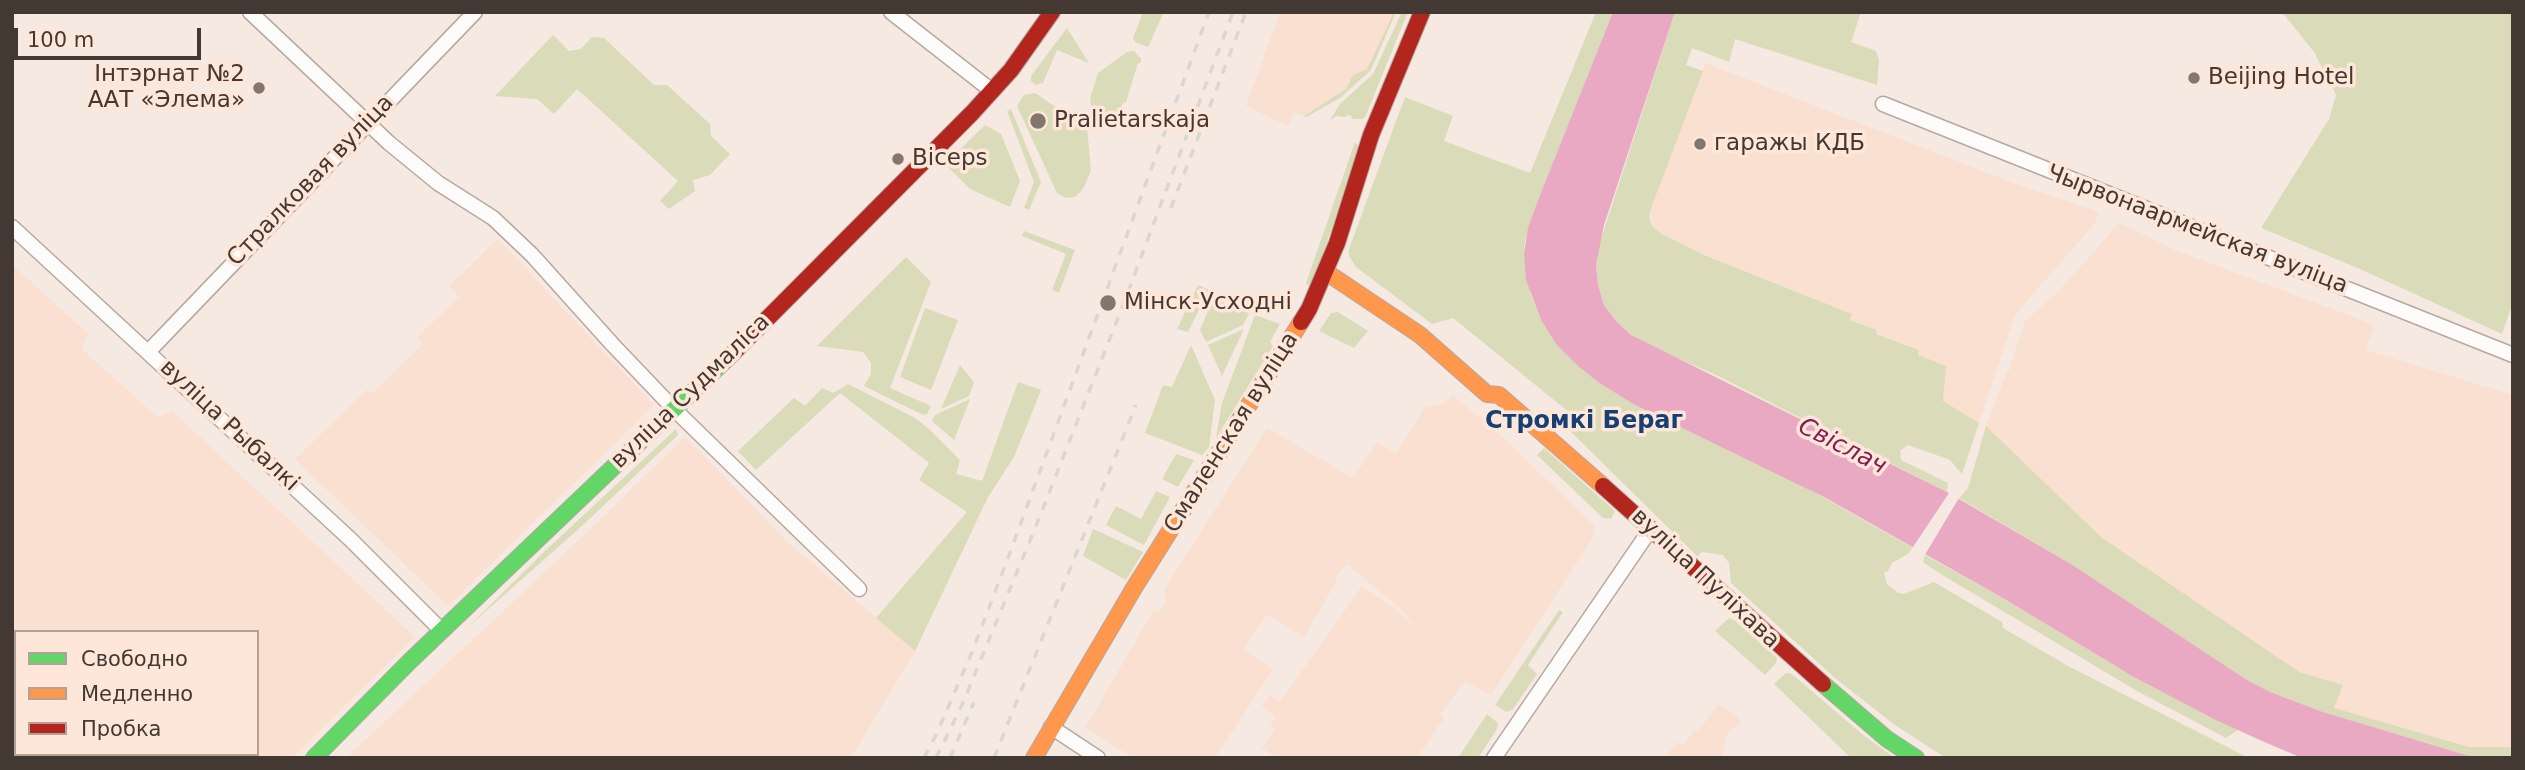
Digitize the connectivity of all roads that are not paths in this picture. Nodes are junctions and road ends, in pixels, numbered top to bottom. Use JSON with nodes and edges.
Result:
{"nodes":[{"id":1,"x":250,"y":12,"type":"edge"},
{"id":2,"x":475,"y":12,"type":"edge"},
{"id":3,"x":891,"y":12,"type":"edge"},
{"id":4,"x":1052,"y":12,"type":"edge"},
{"id":5,"x":1422,"y":12,"type":"edge"},
{"id":6,"x":992,"y":91,"type":"junction"},
{"id":7,"x":1882,"y":104,"type":"dead end"},
{"id":8,"x":368,"y":124,"type":"junction"},
{"id":9,"x":12,"y":227,"type":"edge"},
{"id":10,"x":1326,"y":272,"type":"junction"},
{"id":11,"x":148,"y":352,"type":"junction"},
{"id":12,"x":2513,"y":355,"type":"edge"},
{"id":13,"x":675,"y":410,"type":"junction"},
{"id":14,"x":1650,"y":530,"type":"junction"},
{"id":15,"x":859,"y":589,"type":"dead end"},
{"id":16,"x":442,"y":631,"type":"junction"},
{"id":17,"x":1051,"y":727,"type":"junction"},
{"id":18,"x":314,"y":758,"type":"edge"},
{"id":19,"x":1034,"y":758,"type":"edge"},
{"id":20,"x":1098,"y":758,"type":"edge"},
{"id":21,"x":1494,"y":758,"type":"edge"},
{"id":22,"x":1916,"y":758,"type":"edge"}],
"edges":[{"from":1,"to":8,"type":"street"},
{"from":2,"to":8,"type":"street","name":"Стралковая вуліца"},
{"from":3,"to":6,"type":"street"},
{"from":4,"to":6,"type":"street","name":"вуліца Судмаліса"},
{"from":5,"to":10,"type":"street","name":"Смаленская вуліца"},
{"from":6,"to":13,"type":"street","name":"вуліца Судмаліса"},
{"from":7,"to":12,"type":"street","name":"Чырвонаармейская вуліца"},
{"from":8,"to":11,"type":"street","name":"Стралковая вуліца"},
{"from":8,"to":13,"type":"street"},
{"from":9,"to":11,"type":"street","name":"вуліца Рыбалкі"},
{"from":10,"to":14,"type":"street","name":"вуліца Пуліхава"},
{"from":10,"to":17,"type":"street","name":"Смаленская вуліца"},
{"from":11,"to":16,"type":"street","name":"вуліца Рыбалкі"},
{"from":13,"to":15,"type":"street"},
{"from":13,"to":16,"type":"street","name":"вуліца Судмаліса"},
{"from":14,"to":21,"type":"street"},
{"from":14,"to":22,"type":"street","name":"вуліца Пуліхава"},
{"from":16,"to":18,"type":"street","name":"вуліца Судмаліса"},
{"from":17,"to":19,"type":"street","name":"Смаленская вуліца"},
{"from":17,"to":20,"type":"street"}]}
